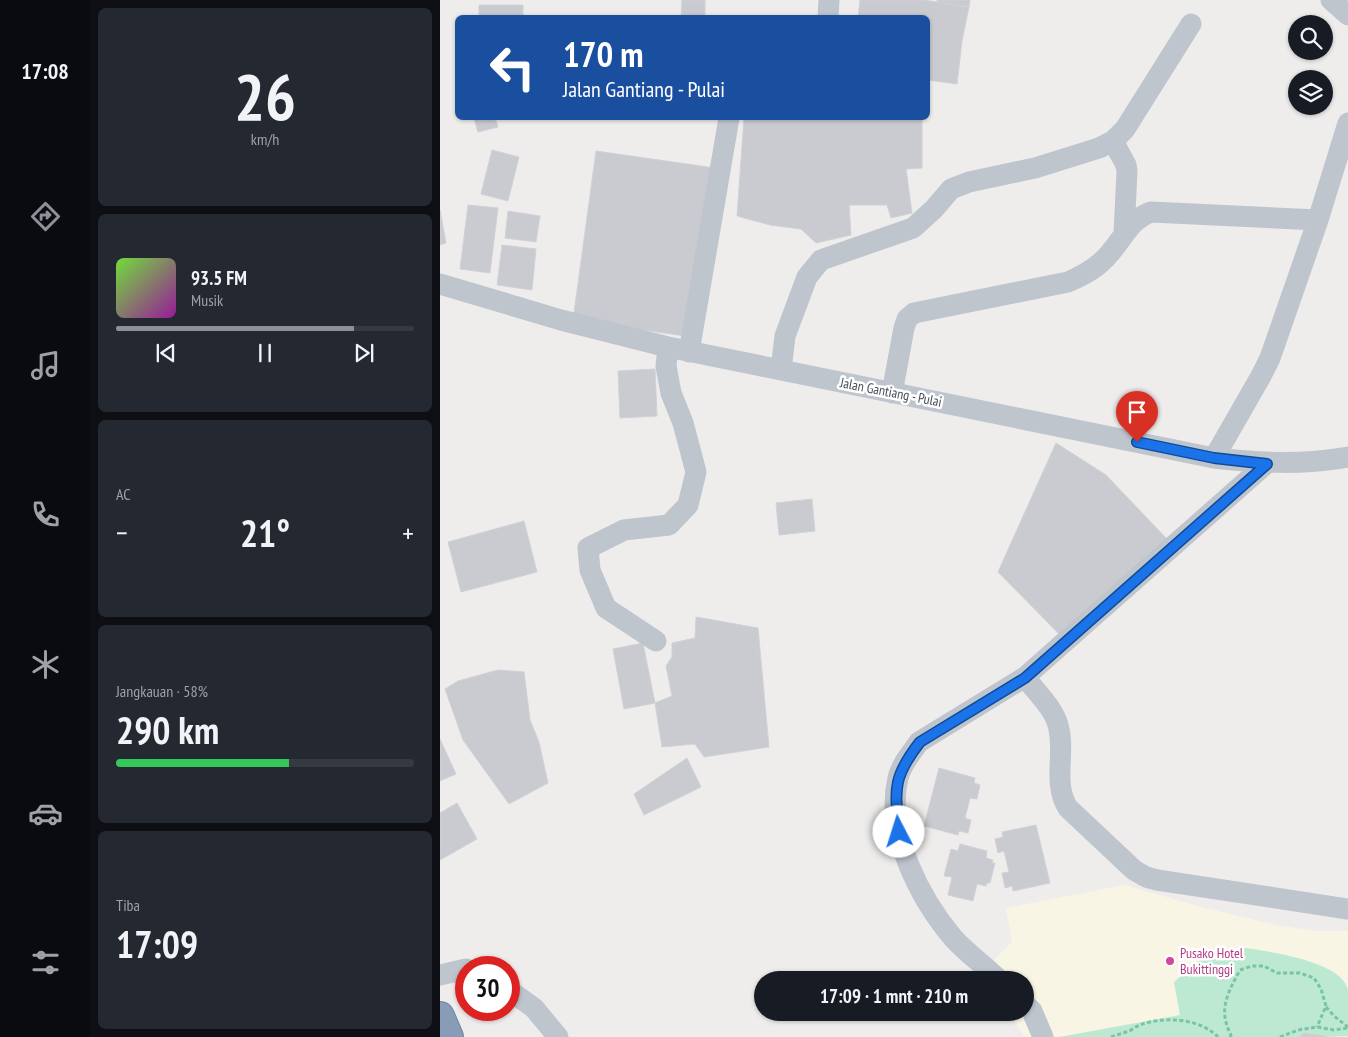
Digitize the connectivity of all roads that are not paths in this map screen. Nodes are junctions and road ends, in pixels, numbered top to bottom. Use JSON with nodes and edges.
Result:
{"nodes":[{"id":1,"x":828,"y":0,"type":"edge"},
{"id":2,"x":1331,"y":0,"type":"edge"},
{"id":3,"x":828,"y":15,"type":"edge"},
{"id":4,"x":1348,"y":15,"type":"edge"},
{"id":5,"x":1191,"y":24,"type":"dead end"},
{"id":6,"x":729,"y":120,"type":"edge"},
{"id":7,"x":1348,"y":124,"type":"edge"},
{"id":8,"x":1113,"y":142,"type":"junction"},
{"id":9,"x":1318,"y":220,"type":"junction"},
{"id":10,"x":1124,"y":234,"type":"junction"},
{"id":11,"x":440,"y":284,"type":"edge"},
{"id":12,"x":668,"y":347,"type":"junction"},
{"id":13,"x":689,"y":352,"type":"junction"},
{"id":14,"x":781,"y":370,"type":"junction"},
{"id":15,"x":892,"y":393,"type":"junction"},
{"id":16,"x":1348,"y":457,"type":"edge"},
{"id":17,"x":1214,"y":458,"type":"junction"},
{"id":18,"x":1267,"y":464,"type":"junction"},
{"id":19,"x":656,"y":641,"type":"dead end"},
{"id":20,"x":1025,"y":678,"type":"junction"},
{"id":21,"x":1348,"y":909,"type":"edge"},
{"id":22,"x":990,"y":971,"type":"edge"},
{"id":23,"x":455,"y":972,"type":"edge"},
{"id":24,"x":440,"y":975,"type":"edge"},
{"id":25,"x":520,"y":998,"type":"edge"},
{"id":26,"x":440,"y":1016,"type":"edge"},
{"id":27,"x":1034,"y":1016,"type":"edge"},
{"id":28,"x":449,"y":1037,"type":"edge"},
{"id":29,"x":558,"y":1037,"type":"edge"},
{"id":30,"x":1043,"y":1037,"type":"edge"}],
"edges":[{"from":1,"to":3,"type":"street"},
{"from":2,"to":4,"type":"street"},
{"from":5,"to":8,"type":"street"},
{"from":6,"to":13,"type":"street"},
{"from":7,"to":9,"type":"street"},
{"from":8,"to":10,"type":"street"},
{"from":8,"to":14,"type":"street"},
{"from":9,"to":10,"type":"street"},
{"from":9,"to":17,"type":"street"},
{"from":10,"to":15,"type":"street"},
{"from":11,"to":12,"type":"street","name":"Jalan Gantiang - Pulai"},
{"from":12,"to":13,"type":"street","name":"Jalan Gantiang - Pulai"},
{"from":12,"to":19,"type":"street"},
{"from":13,"to":14,"type":"street","name":"Jalan Gantiang - Pulai"},
{"from":14,"to":15,"type":"street","name":"Jalan Gantiang - Pulai"},
{"from":15,"to":17,"type":"street","name":"Jalan Gantiang - Pulai"},
{"from":16,"to":18,"type":"street","name":"Jalan Gantiang - Pulai"},
{"from":17,"to":18,"type":"street","name":"Jalan Gantiang - Pulai"},
{"from":18,"to":20,"type":"street"},
{"from":20,"to":21,"type":"street"},
{"from":20,"to":22,"type":"street"},
{"from":23,"to":24,"type":"street"},
{"from":25,"to":29,"type":"street"},
{"from":26,"to":28,"type":"highway"},
{"from":27,"to":30,"type":"street"}]}
